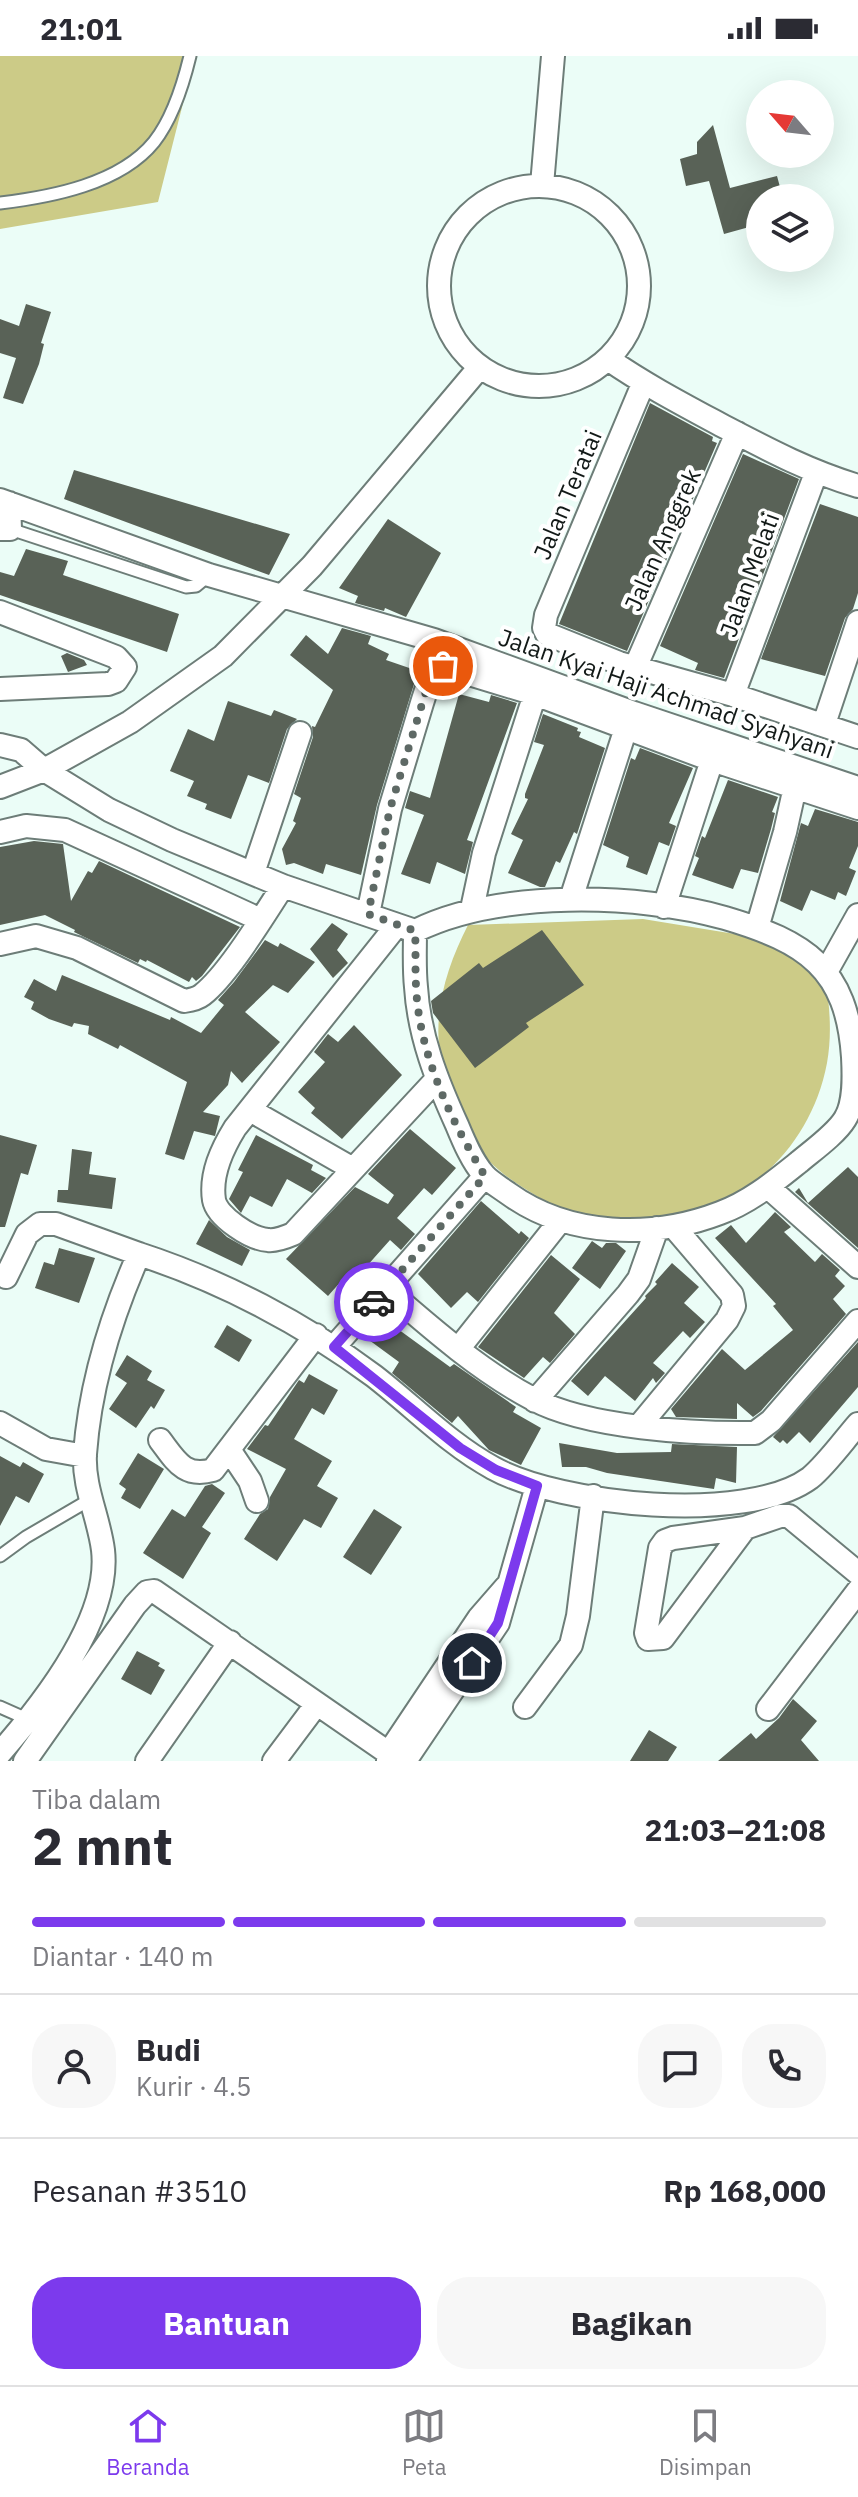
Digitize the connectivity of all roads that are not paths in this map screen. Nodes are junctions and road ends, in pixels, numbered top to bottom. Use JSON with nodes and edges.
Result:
{"nodes":[{"id":1,"x":190,"y":56,"type":"edge"},
{"id":2,"x":553,"y":56,"type":"edge"},
{"id":3,"x":542,"y":185,"type":"junction"},
{"id":4,"x":0,"y":203,"type":"edge"},
{"id":5,"x":608,"y":359,"type":"junction"},
{"id":6,"x":479,"y":368,"type":"junction"},
{"id":7,"x":643,"y":384,"type":"junction"},
{"id":8,"x":737,"y":433,"type":"junction"},
{"id":9,"x":816,"y":473,"type":"junction"},
{"id":10,"x":858,"y":486,"type":"edge"},
{"id":11,"x":4,"y":502,"type":"edge"},
{"id":12,"x":5,"y":529,"type":"edge"},
{"id":13,"x":209,"y":575,"type":"junction"},
{"id":14,"x":279,"y":597,"type":"junction"},
{"id":15,"x":0,"y":612,"type":"edge"},
{"id":16,"x":858,"y":622,"type":"edge"},
{"id":17,"x":635,"y":668,"type":"junction"},
{"id":18,"x":0,"y":689,"type":"edge"},
{"id":19,"x":535,"y":694,"type":"junction"},
{"id":20,"x":733,"y":695,"type":"junction"},
{"id":21,"x":824,"y":724,"type":"junction"},
{"id":22,"x":626,"y":728,"type":"junction"},
{"id":23,"x":300,"y":733,"type":"dead end"},
{"id":24,"x":858,"y":737,"type":"edge"},
{"id":25,"x":0,"y":745,"type":"edge"},
{"id":26,"x":712,"y":760,"type":"junction"},
{"id":27,"x":44,"y":770,"type":"junction"},
{"id":28,"x":0,"y":787,"type":"edge"},
{"id":29,"x":795,"y":787,"type":"junction"},
{"id":30,"x":858,"y":788,"type":"edge"},
{"id":31,"x":858,"y":808,"type":"edge"},
{"id":32,"x":0,"y":832,"type":"edge"},
{"id":33,"x":253,"y":873,"type":"junction"},
{"id":34,"x":283,"y":886,"type":"junction"},
{"id":35,"x":571,"y":899,"type":"junction"},
{"id":36,"x":664,"y":907,"type":"junction"},
{"id":37,"x":472,"y":909,"type":"junction"},
{"id":38,"x":368,"y":914,"type":"junction"},
{"id":39,"x":858,"y":915,"type":"edge"},
{"id":40,"x":261,"y":920,"type":"junction"},
{"id":41,"x":406,"y":928,"type":"junction"},
{"id":42,"x":757,"y":928,"type":"junction"},
{"id":43,"x":0,"y":944,"type":"edge"},
{"id":44,"x":826,"y":972,"type":"junction"},
{"id":45,"x":853,"y":1018,"type":"edge"},
{"id":46,"x":436,"y":1080,"type":"junction"},
{"id":47,"x":250,"y":1110,"type":"junction"},
{"id":48,"x":852,"y":1124,"type":"edge"},
{"id":49,"x":353,"y":1169,"type":"junction"},
{"id":50,"x":485,"y":1176,"type":"junction"},
{"id":51,"x":768,"y":1187,"type":"junction"},
{"id":52,"x":560,"y":1221,"type":"junction"},
{"id":53,"x":666,"y":1227,"type":"junction"},
{"id":54,"x":139,"y":1254,"type":"junction"},
{"id":55,"x":858,"y":1267,"type":"edge"},
{"id":56,"x":6,"y":1277,"type":"dead end"},
{"id":57,"x":386,"y":1289,"type":"junction"},
{"id":58,"x":858,"y":1321,"type":"edge"},
{"id":59,"x":325,"y":1341,"type":"junction"},
{"id":60,"x":459,"y":1348,"type":"junction"},
{"id":61,"x":535,"y":1401,"type":"junction"},
{"id":62,"x":0,"y":1423,"type":"edge"},
{"id":63,"x":858,"y":1424,"type":"edge"},
{"id":64,"x":639,"y":1426,"type":"junction"},
{"id":65,"x":160,"y":1440,"type":"dead end"},
{"id":66,"x":230,"y":1451,"type":"junction"},
{"id":67,"x":85,"y":1456,"type":"junction"},
{"id":68,"x":537,"y":1486,"type":"junction"},
{"id":69,"x":593,"y":1496,"type":"junction"},
{"id":70,"x":92,"y":1499,"type":"junction"},
{"id":71,"x":257,"y":1501,"type":"dead end"},
{"id":72,"x":715,"y":1507,"type":"junction"},
{"id":73,"x":745,"y":1528,"type":"junction"},
{"id":74,"x":713,"y":1531,"type":"junction"},
{"id":75,"x":0,"y":1556,"type":"edge"},
{"id":76,"x":858,"y":1573,"type":"edge"},
{"id":77,"x":858,"y":1591,"type":"edge"},
{"id":78,"x":230,"y":1642,"type":"junction"},
{"id":79,"x":316,"y":1705,"type":"junction"},
{"id":80,"x":0,"y":1707,"type":"edge"},
{"id":81,"x":525,"y":1707,"type":"dead end"},
{"id":82,"x":768,"y":1709,"type":"dead end"},
{"id":83,"x":27,"y":1719,"type":"junction"},
{"id":84,"x":0,"y":1753,"type":"edge"},
{"id":85,"x":395,"y":1759,"type":"edge"},
{"id":86,"x":25,"y":1761,"type":"edge"},
{"id":87,"x":147,"y":1761,"type":"edge"},
{"id":88,"x":274,"y":1761,"type":"edge"}],
"edges":[{"from":1,"to":4,"type":"lane"},
{"from":2,"to":3,"type":"street"},
{"from":3,"to":5,"type":"street"},
{"from":3,"to":6,"type":"street"},
{"from":5,"to":6,"type":"street"},
{"from":5,"to":7,"type":"street"},
{"from":6,"to":14,"type":"street"},
{"from":7,"to":8,"type":"street"},
{"from":7,"to":17,"type":"street","name":"Jalan Teratai"},
{"from":8,"to":9,"type":"street"},
{"from":8,"to":17,"type":"street","name":"Jalan Anggrek"},
{"from":9,"to":10,"type":"street"},
{"from":9,"to":20,"type":"street","name":"Jalan Melati"},
{"from":11,"to":12,"type":"street"},
{"from":11,"to":13,"type":"street","name":"Jalan Kyai Haji Achmad Syahyani"},
{"from":12,"to":13,"type":"lane"},
{"from":13,"to":14,"type":"street","name":"Jalan Kyai Haji Achmad Syahyani"},
{"from":14,"to":27,"type":"street"},
{"from":14,"to":30,"type":"street","name":"Jalan Kyai Haji Achmad Syahyani"},
{"from":15,"to":18,"type":"street"},
{"from":16,"to":21,"type":"street"},
{"from":17,"to":20,"type":"street"},
{"from":19,"to":22,"type":"street"},
{"from":19,"to":37,"type":"street"},
{"from":19,"to":38,"type":"street"},
{"from":20,"to":21,"type":"street"},
{"from":21,"to":24,"type":"street"},
{"from":22,"to":26,"type":"street"},
{"from":22,"to":35,"type":"street"},
{"from":23,"to":33,"type":"street"},
{"from":25,"to":27,"type":"street"},
{"from":26,"to":29,"type":"street"},
{"from":26,"to":36,"type":"street"},
{"from":27,"to":28,"type":"street"},
{"from":27,"to":33,"type":"street"},
{"from":29,"to":31,"type":"street"},
{"from":29,"to":42,"type":"street"},
{"from":32,"to":40,"type":"street"},
{"from":33,"to":34,"type":"street"},
{"from":34,"to":38,"type":"street"},
{"from":34,"to":40,"type":"street"},
{"from":35,"to":36,"type":"street"},
{"from":35,"to":37,"type":"street"},
{"from":36,"to":42,"type":"street"},
{"from":37,"to":41,"type":"street"},
{"from":38,"to":41,"type":"street"},
{"from":39,"to":44,"type":"street"},
{"from":40,"to":43,"type":"street"},
{"from":41,"to":46,"type":"street"},
{"from":41,"to":47,"type":"street"},
{"from":42,"to":44,"type":"street"},
{"from":44,"to":45,"type":"street"},
{"from":45,"to":48,"type":"street"},
{"from":46,"to":49,"type":"street"},
{"from":46,"to":50,"type":"street"},
{"from":47,"to":49,"type":"street"},
{"from":47,"to":49,"type":"street"},
{"from":48,"to":51,"type":"street"},
{"from":50,"to":52,"type":"street"},
{"from":50,"to":57,"type":"street"},
{"from":51,"to":53,"type":"street"},
{"from":51,"to":55,"type":"street"},
{"from":52,"to":53,"type":"street"},
{"from":52,"to":60,"type":"street"},
{"from":53,"to":61,"type":"street"},
{"from":53,"to":64,"type":"street"},
{"from":54,"to":56,"type":"street"},
{"from":54,"to":59,"type":"street"},
{"from":54,"to":67,"type":"street"},
{"from":57,"to":59,"type":"street"},
{"from":57,"to":60,"type":"street"},
{"from":58,"to":64,"type":"street"},
{"from":59,"to":66,"type":"street"},
{"from":59,"to":68,"type":"street"},
{"from":60,"to":61,"type":"street"},
{"from":61,"to":64,"type":"street"},
{"from":62,"to":67,"type":"street"},
{"from":63,"to":72,"type":"street"},
{"from":65,"to":66,"type":"street"},
{"from":66,"to":71,"type":"street"},
{"from":67,"to":70,"type":"street"},
{"from":68,"to":69,"type":"street"},
{"from":68,"to":85,"type":"street"},
{"from":69,"to":72,"type":"street"},
{"from":69,"to":81,"type":"street"},
{"from":70,"to":75,"type":"lane"},
{"from":70,"to":83,"type":"street"},
{"from":72,"to":74,"type":"street"},
{"from":73,"to":74,"type":"street"},
{"from":73,"to":74,"type":"street"},
{"from":73,"to":76,"type":"street"},
{"from":77,"to":82,"type":"street"},
{"from":78,"to":79,"type":"street"},
{"from":78,"to":86,"type":"street"},
{"from":78,"to":87,"type":"street"},
{"from":79,"to":85,"type":"street"},
{"from":79,"to":88,"type":"street"},
{"from":80,"to":83,"type":"lane"},
{"from":83,"to":84,"type":"street"}]}
